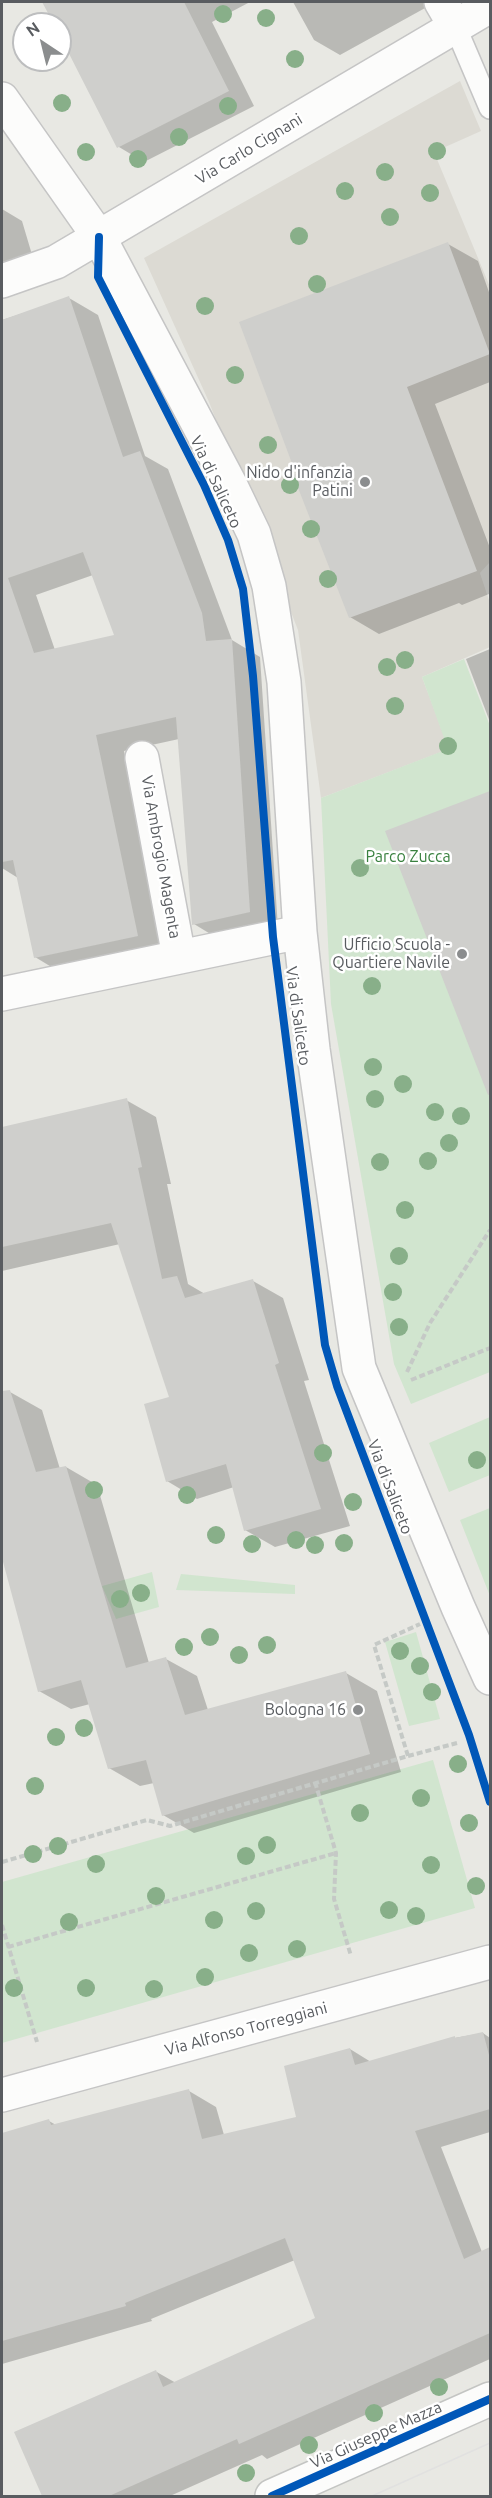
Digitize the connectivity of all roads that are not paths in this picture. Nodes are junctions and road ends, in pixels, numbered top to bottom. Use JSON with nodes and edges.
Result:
{"nodes":[{"id":1,"x":490,"y":6,"type":"edge"},
{"id":2,"x":448,"y":14,"type":"edge"},
{"id":3,"x":2,"y":99,"type":"edge"},
{"id":4,"x":490,"y":108,"type":"edge"},
{"id":5,"x":99,"y":237,"type":"junction"},
{"id":6,"x":2,"y":281,"type":"edge"},
{"id":7,"x":142,"y":758,"type":"dead end"},
{"id":8,"x":300,"y":932,"type":"junction"},
{"id":9,"x":179,"y":957,"type":"junction"},
{"id":10,"x":2,"y":994,"type":"edge"},
{"id":11,"x":490,"y":1678,"type":"edge"},
{"id":12,"x":490,"y":1962,"type":"edge"},
{"id":13,"x":2,"y":2095,"type":"edge"},
{"id":14,"x":490,"y":2399,"type":"edge"},
{"id":15,"x":272,"y":2496,"type":"edge"}],
"edges":[{"from":1,"to":2,"type":"street","name":"Via Carlo Cignani"},
{"from":2,"to":4,"type":"lane"},
{"from":2,"to":5,"type":"street","name":"Via Carlo Cignani"},
{"from":3,"to":5,"type":"street","name":"Via di Saliceto"},
{"from":5,"to":6,"type":"street","name":"Via Carlo Cignani"},
{"from":5,"to":8,"type":"street","name":"Via di Saliceto"},
{"from":7,"to":9,"type":"street","name":"Via Ambrogio Magenta"},
{"from":8,"to":9,"type":"street","name":"Via Ambrogio Magenta"},
{"from":8,"to":11,"type":"street","name":"Via di Saliceto"},
{"from":9,"to":10,"type":"street","name":"Via Ambrogio Magenta"},
{"from":12,"to":13,"type":"street","name":"Via Alfonso Torreggiani"},
{"from":14,"to":15,"type":"street","name":"Via Giuseppe Mazza"}]}
